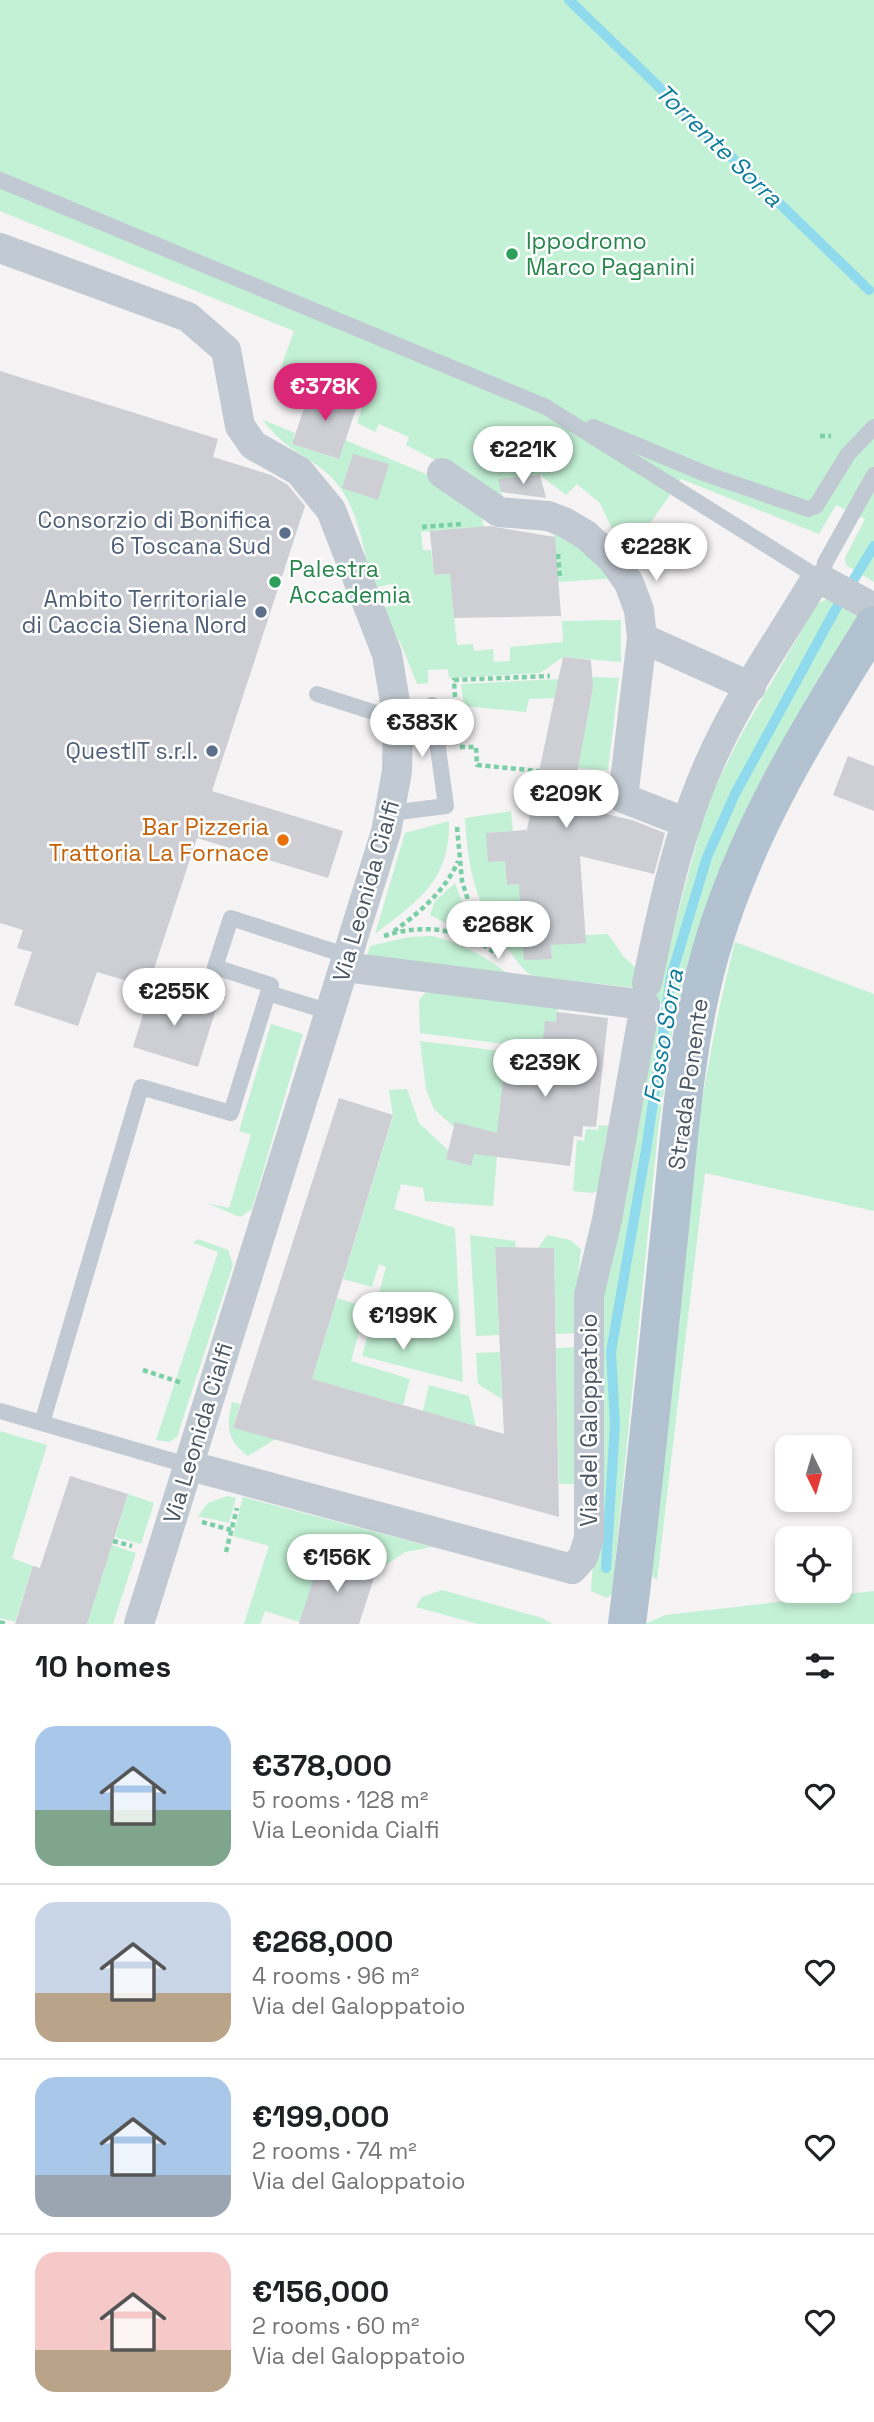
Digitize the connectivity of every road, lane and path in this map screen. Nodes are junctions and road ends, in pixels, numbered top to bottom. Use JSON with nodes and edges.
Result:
{"nodes":[{"id":1,"x":0,"y":180,"type":"edge"},
{"id":2,"x":0,"y":248,"type":"edge"},
{"id":3,"x":546,"y":407,"type":"junction"},
{"id":4,"x":874,"y":427,"type":"edge"},
{"id":5,"x":442,"y":473,"type":"dead end"},
{"id":6,"x":874,"y":475,"type":"edge"},
{"id":7,"x":828,"y":583,"type":"junction"},
{"id":8,"x":871,"y":612,"type":"edge"},
{"id":9,"x":642,"y":638,"type":"junction"},
{"id":10,"x":550,"y":676,"type":"dead end"},
{"id":11,"x":751,"y":687,"type":"junction"},
{"id":12,"x":317,"y":694,"type":"dead end"},
{"id":13,"x":432,"y":705,"type":"joint"},
{"id":14,"x":398,"y":720,"type":"junction"},
{"id":15,"x":476,"y":752,"type":"dead end"},
{"id":16,"x":539,"y":771,"type":"dead end"},
{"id":17,"x":391,"y":813,"type":"junction"},
{"id":18,"x":456,"y":816,"type":"dead end"},
{"id":19,"x":687,"y":823,"type":"junction"},
{"id":20,"x":458,"y":860,"type":"junction"},
{"id":21,"x":389,"y":934,"type":"junction"},
{"id":22,"x":379,"y":937,"type":"dead end"},
{"id":23,"x":481,"y":942,"type":"junction"},
{"id":24,"x":503,"y":960,"type":"dead end"},
{"id":25,"x":347,"y":962,"type":"junction"},
{"id":26,"x":647,"y":983,"type":"dead end"},
{"id":27,"x":268,"y":993,"type":"junction"},
{"id":28,"x":330,"y":1012,"type":"junction"},
{"id":29,"x":144,"y":1370,"type":"dead end"},
{"id":30,"x":183,"y":1384,"type":"dead end"},
{"id":31,"x":0,"y":1411,"type":"edge"},
{"id":32,"x":42,"y":1423,"type":"junction"},
{"id":33,"x":187,"y":1465,"type":"junction"},
{"id":34,"x":238,"y":1506,"type":"dead end"},
{"id":35,"x":190,"y":1519,"type":"dead end"},
{"id":36,"x":231,"y":1530,"type":"junction"},
{"id":37,"x":113,"y":1541,"type":"dead end"},
{"id":38,"x":143,"y":1549,"type":"dead end"},
{"id":39,"x":226,"y":1552,"type":"dead end"},
{"id":40,"x":139,"y":1624,"type":"edge"},
{"id":41,"x":627,"y":1624,"type":"edge"}],
"edges":[{"from":1,"to":3,"type":"lane"},
{"from":2,"to":14,"type":"street","name":"Via Leonida Cialfi"},
{"from":3,"to":4,"type":"lane"},
{"from":3,"to":7,"type":"lane"},
{"from":5,"to":9,"type":"street"},
{"from":6,"to":7,"type":"lane"},
{"from":7,"to":8,"type":"street"},
{"from":7,"to":11,"type":"street"},
{"from":8,"to":41,"type":"main road","name":"Strada Ponente"},
{"from":9,"to":11,"type":"street"},
{"from":9,"to":19,"type":"street"},
{"from":10,"to":13,"type":"path"},
{"from":11,"to":19,"type":"street"},
{"from":12,"to":14,"type":"lane"},
{"from":13,"to":17,"type":"lane"},
{"from":14,"to":17,"type":"street","name":"Via Leonida Cialfi"},
{"from":15,"to":16,"type":"path"},
{"from":17,"to":25,"type":"street","name":"Via Leonida Cialfi"},
{"from":18,"to":20,"type":"path"},
{"from":19,"to":26,"type":"street"},
{"from":20,"to":21,"type":"path"},
{"from":20,"to":23,"type":"path"},
{"from":21,"to":22,"type":"path"},
{"from":21,"to":23,"type":"path"},
{"from":23,"to":24,"type":"path"},
{"from":25,"to":27,"type":"lane"},
{"from":25,"to":28,"type":"street","name":"Via Leonida Cialfi"},
{"from":25,"to":33,"type":"street","name":"Via del Galoppatoio"},
{"from":27,"to":28,"type":"lane"},
{"from":27,"to":32,"type":"lane"},
{"from":28,"to":33,"type":"street","name":"Via Leonida Cialfi"},
{"from":29,"to":30,"type":"path"},
{"from":31,"to":32,"type":"lane"},
{"from":32,"to":33,"type":"lane"},
{"from":33,"to":40,"type":"street","name":"Via Leonida Cialfi"},
{"from":34,"to":36,"type":"path"},
{"from":35,"to":36,"type":"path"},
{"from":36,"to":39,"type":"path"},
{"from":37,"to":38,"type":"path"}]}
